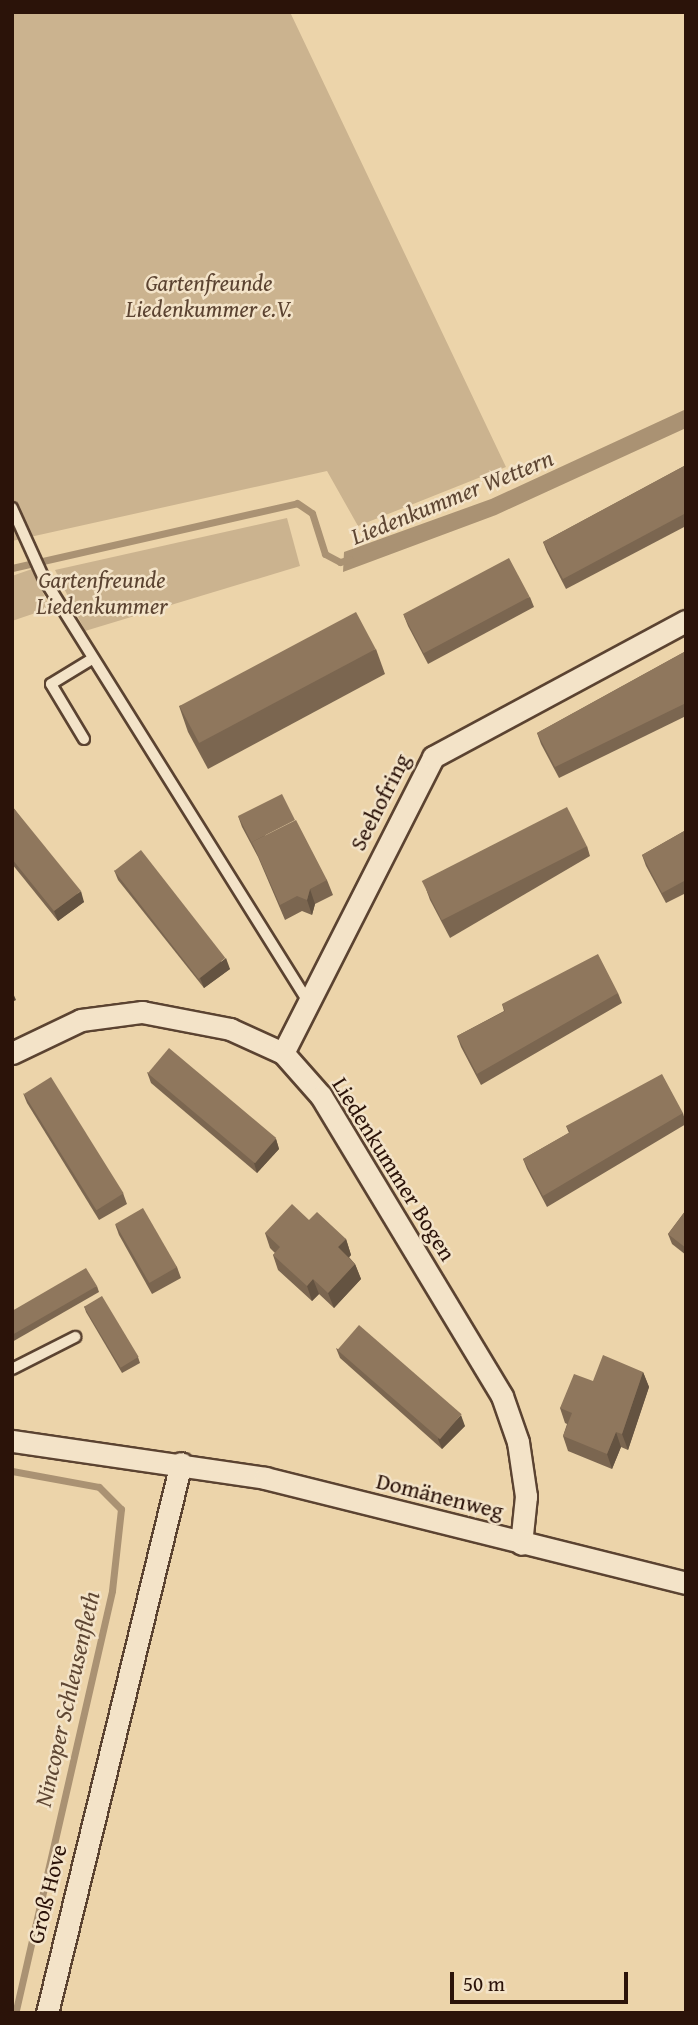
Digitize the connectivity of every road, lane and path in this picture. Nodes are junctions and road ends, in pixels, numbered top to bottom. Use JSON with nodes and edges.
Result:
{"nodes":[{"id":1,"x":12,"y":508,"type":"edge"},
{"id":2,"x":686,"y":621,"type":"edge"},
{"id":3,"x":92,"y":659,"type":"junction"},
{"id":4,"x":84,"y":739,"type":"dead end"},
{"id":5,"x":309,"y":1000,"type":"junction"},
{"id":6,"x":12,"y":1053,"type":"edge"},
{"id":7,"x":283,"y":1053,"type":"junction"},
{"id":8,"x":75,"y":1337,"type":"dead end"},
{"id":9,"x":12,"y":1368,"type":"edge"},
{"id":10,"x":12,"y":1441,"type":"edge"},
{"id":11,"x":181,"y":1462,"type":"junction"},
{"id":12,"x":521,"y":1544,"type":"junction"},
{"id":13,"x":686,"y":1583,"type":"edge"},
{"id":14,"x":47,"y":2013,"type":"edge"}],
"edges":[{"from":1,"to":3,"type":"lane"},
{"from":2,"to":5,"type":"street","name":"Seehofring"},
{"from":3,"to":4,"type":"lane"},
{"from":3,"to":5,"type":"lane"},
{"from":5,"to":7,"type":"street","name":"Seehofring"},
{"from":6,"to":7,"type":"street","name":"Liedenkummer Bogen"},
{"from":7,"to":12,"type":"street","name":"Liedenkummer Bogen"},
{"from":8,"to":9,"type":"lane"},
{"from":10,"to":11,"type":"street","name":"Domänenweg"},
{"from":11,"to":12,"type":"street","name":"Domänenweg"},
{"from":11,"to":14,"type":"street","name":"Groß Hove"},
{"from":12,"to":13,"type":"street","name":"Domänenweg"}]}
